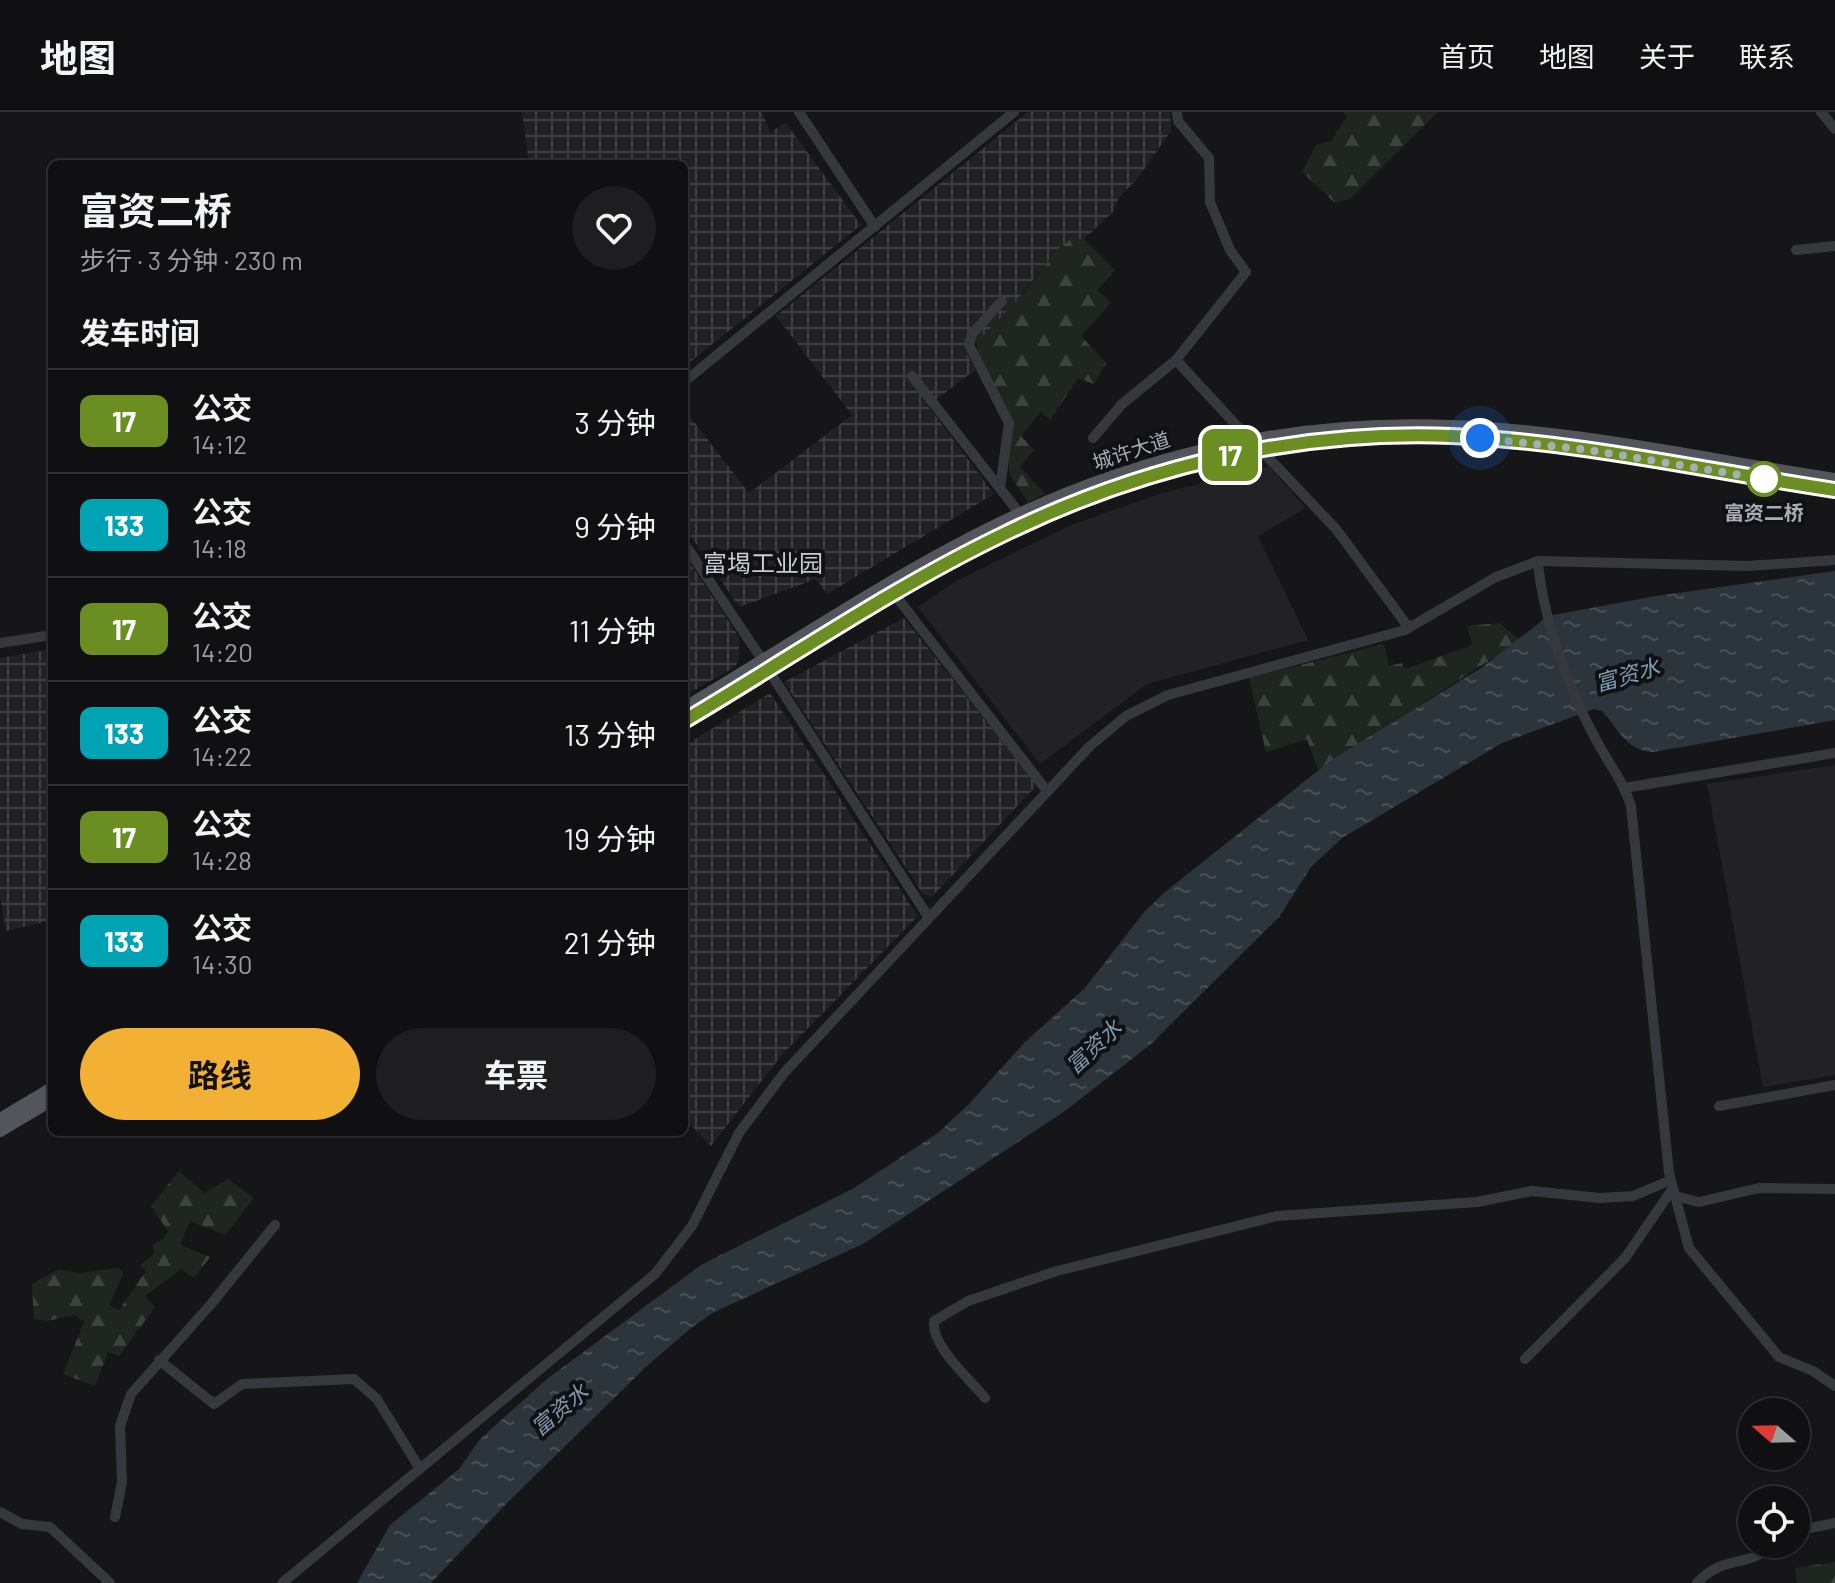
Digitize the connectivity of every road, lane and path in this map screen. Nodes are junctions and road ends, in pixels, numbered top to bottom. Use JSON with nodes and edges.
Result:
{"nodes":[{"id":1,"x":799,"y":112,"type":"edge"},
{"id":2,"x":1014,"y":112,"type":"edge"},
{"id":3,"x":1177,"y":112,"type":"edge"},
{"id":4,"x":1821,"y":112,"type":"edge"},
{"id":5,"x":1835,"y":129,"type":"edge"},
{"id":6,"x":875,"y":227,"type":"junction"},
{"id":7,"x":1835,"y":246,"type":"edge"},
{"id":8,"x":1796,"y":250,"type":"dead end"},
{"id":9,"x":1002,"y":301,"type":"dead end"},
{"id":10,"x":1176,"y":360,"type":"junction"},
{"id":11,"x":912,"y":376,"type":"dead end"},
{"id":12,"x":688,"y":379,"type":"edge"},
{"id":13,"x":1093,"y":438,"type":"dead end"},
{"id":14,"x":1250,"y":440,"type":"junction"},
{"id":15,"x":1260,"y":449,"type":"junction"},
{"id":16,"x":1835,"y":479,"type":"edge"},
{"id":17,"x":1000,"y":488,"type":"junction"},
{"id":18,"x":1835,"y":490,"type":"edge"},
{"id":19,"x":1020,"y":514,"type":"junction"},
{"id":20,"x":688,"y":549,"type":"edge"},
{"id":21,"x":1835,"y":560,"type":"edge"},
{"id":22,"x":1538,"y":561,"type":"junction"},
{"id":23,"x":895,"y":595,"type":"junction"},
{"id":24,"x":1409,"y":628,"type":"junction"},
{"id":25,"x":48,"y":636,"type":"edge"},
{"id":26,"x":0,"y":643,"type":"edge"},
{"id":27,"x":766,"y":666,"type":"junction"},
{"id":28,"x":688,"y":706,"type":"edge"},
{"id":29,"x":688,"y":718,"type":"edge"},
{"id":30,"x":1835,"y":753,"type":"edge"},
{"id":31,"x":1624,"y":788,"type":"junction"},
{"id":32,"x":1047,"y":791,"type":"junction"},
{"id":33,"x":929,"y":918,"type":"junction"},
{"id":34,"x":1835,"y":1085,"type":"edge"},
{"id":35,"x":48,"y":1090,"type":"edge"},
{"id":36,"x":48,"y":1102,"type":"edge"},
{"id":37,"x":1719,"y":1106,"type":"dead end"},
{"id":38,"x":0,"y":1119,"type":"edge"},
{"id":39,"x":0,"y":1131,"type":"edge"},
{"id":40,"x":1673,"y":1188,"type":"junction"},
{"id":41,"x":1835,"y":1189,"type":"edge"},
{"id":42,"x":275,"y":1225,"type":"dead end"},
{"id":43,"x":1525,"y":1359,"type":"dead end"},
{"id":44,"x":159,"y":1360,"type":"junction"},
{"id":45,"x":1835,"y":1386,"type":"edge"},
{"id":46,"x":985,"y":1398,"type":"dead end"},
{"id":47,"x":420,"y":1469,"type":"junction"},
{"id":48,"x":0,"y":1512,"type":"edge"},
{"id":49,"x":115,"y":1517,"type":"dead end"},
{"id":50,"x":1835,"y":1523,"type":"edge"},
{"id":51,"x":1810,"y":1528,"type":"edge"},
{"id":52,"x":1754,"y":1558,"type":"edge"},
{"id":53,"x":110,"y":1583,"type":"edge"},
{"id":54,"x":282,"y":1583,"type":"edge"},
{"id":55,"x":1697,"y":1583,"type":"edge"}],
"edges":[{"from":1,"to":6,"type":"street"},
{"from":2,"to":6,"type":"street"},
{"from":3,"to":10,"type":"street"},
{"from":4,"to":5,"type":"street"},
{"from":6,"to":12,"type":"street"},
{"from":7,"to":8,"type":"street"},
{"from":9,"to":17,"type":"street"},
{"from":10,"to":13,"type":"street"},
{"from":10,"to":14,"type":"street"},
{"from":11,"to":17,"type":"street"},
{"from":14,"to":16,"type":"main road","name":"城许大道"},
{"from":14,"to":19,"type":"main road","name":"城许大道"},
{"from":15,"to":18,"type":"main road","name":"城许大道"},
{"from":15,"to":23,"type":"main road","name":"城许大道"},
{"from":15,"to":24,"type":"street"},
{"from":17,"to":19,"type":"street"},
{"from":19,"to":27,"type":"main road","name":"城许大道"},
{"from":20,"to":27,"type":"street"},
{"from":21,"to":22,"type":"street"},
{"from":22,"to":24,"type":"street"},
{"from":22,"to":31,"type":"street"},
{"from":23,"to":27,"type":"main road","name":"城许大道"},
{"from":23,"to":32,"type":"street"},
{"from":24,"to":32,"type":"street"},
{"from":25,"to":26,"type":"street"},
{"from":27,"to":28,"type":"main road","name":"城许大道"},
{"from":27,"to":29,"type":"main road","name":"城许大道"},
{"from":27,"to":33,"type":"street"},
{"from":30,"to":31,"type":"street"},
{"from":31,"to":40,"type":"street"},
{"from":32,"to":33,"type":"street"},
{"from":33,"to":47,"type":"street"},
{"from":34,"to":37,"type":"street"},
{"from":35,"to":38,"type":"main road"},
{"from":36,"to":39,"type":"main road"},
{"from":40,"to":41,"type":"street"},
{"from":40,"to":43,"type":"street"},
{"from":40,"to":45,"type":"street"},
{"from":40,"to":46,"type":"street"},
{"from":42,"to":44,"type":"street"},
{"from":44,"to":47,"type":"street"},
{"from":44,"to":49,"type":"street"},
{"from":47,"to":54,"type":"street"},
{"from":48,"to":53,"type":"street"},
{"from":50,"to":51,"type":"street"},
{"from":52,"to":55,"type":"street"}]}
